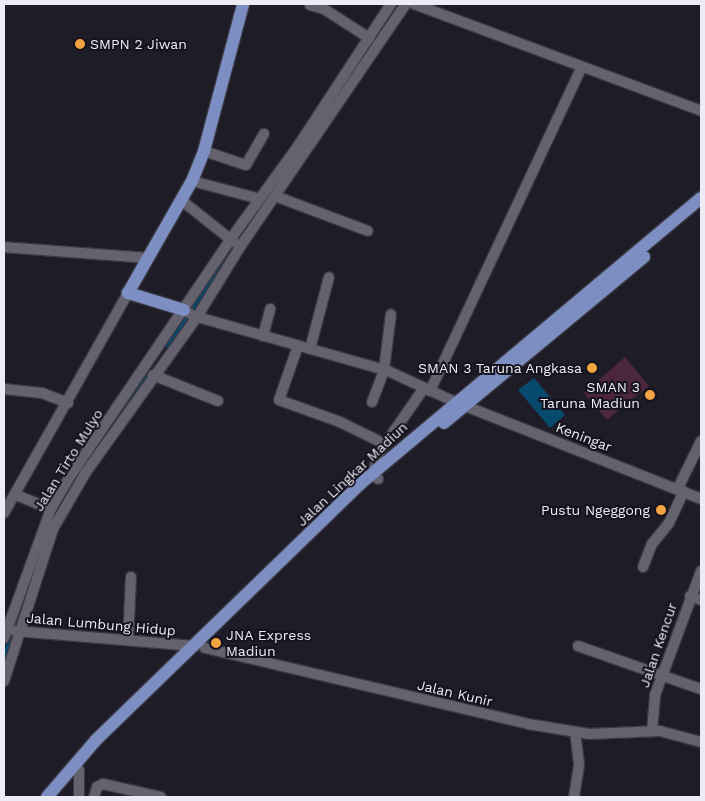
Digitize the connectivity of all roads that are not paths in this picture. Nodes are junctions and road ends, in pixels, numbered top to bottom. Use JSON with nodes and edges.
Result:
{"nodes":[{"id":1,"x":243,"y":4,"type":"edge"},
{"id":2,"x":391,"y":4,"type":"edge"},
{"id":3,"x":406,"y":4,"type":"edge"},
{"id":4,"x":414,"y":4,"type":"edge"},
{"id":5,"x":310,"y":5,"type":"dead end"},
{"id":6,"x":369,"y":38,"type":"junction"},
{"id":7,"x":581,"y":68,"type":"junction"},
{"id":8,"x":701,"y":111,"type":"edge"},
{"id":9,"x":264,"y":134,"type":"dead end"},
{"id":10,"x":204,"y":151,"type":"junction"},
{"id":11,"x":192,"y":181,"type":"junction"},
{"id":12,"x":275,"y":196,"type":"junction"},
{"id":13,"x":701,"y":198,"type":"edge"},
{"id":14,"x":260,"y":199,"type":"junction"},
{"id":15,"x":181,"y":200,"type":"junction"},
{"id":16,"x":701,"y":209,"type":"edge"},
{"id":17,"x":368,"y":231,"type":"dead end"},
{"id":18,"x":235,"y":243,"type":"junction"},
{"id":19,"x":4,"y":247,"type":"edge"},
{"id":20,"x":147,"y":258,"type":"junction"},
{"id":21,"x":329,"y":277,"type":"dead end"},
{"id":22,"x":128,"y":293,"type":"junction"},
{"id":23,"x":270,"y":309,"type":"dead end"},
{"id":24,"x":190,"y":313,"type":"junction"},
{"id":25,"x":392,"y":314,"type":"dead end"},
{"id":26,"x":562,"y":320,"type":"junction"},
{"id":27,"x":264,"y":336,"type":"junction"},
{"id":28,"x":298,"y":346,"type":"junction"},
{"id":29,"x":310,"y":349,"type":"junction"},
{"id":30,"x":384,"y":370,"type":"junction"},
{"id":31,"x":153,"y":375,"type":"junction"},
{"id":32,"x":4,"y":389,"type":"edge"},
{"id":33,"x":427,"y":390,"type":"junction"},
{"id":34,"x":218,"y":401,"type":"dead end"},
{"id":35,"x":372,"y":402,"type":"dead end"},
{"id":36,"x":68,"y":403,"type":"junction"},
{"id":37,"x":460,"y":404,"type":"junction"},
{"id":38,"x":701,"y":441,"type":"edge"},
{"id":39,"x":384,"y":444,"type":"junction"},
{"id":40,"x":375,"y":476,"type":"junction"},
{"id":41,"x":681,"y":490,"type":"junction"},
{"id":42,"x":11,"y":497,"type":"edge"},
{"id":43,"x":701,"y":499,"type":"edge"},
{"id":44,"x":50,"y":509,"type":"junction"},
{"id":45,"x":4,"y":513,"type":"edge"},
{"id":46,"x":643,"y":567,"type":"dead end"},
{"id":47,"x":701,"y":571,"type":"edge"},
{"id":48,"x":131,"y":576,"type":"dead end"},
{"id":49,"x":690,"y":596,"type":"junction"},
{"id":50,"x":701,"y":600,"type":"edge"},
{"id":51,"x":10,"y":632,"type":"edge"},
{"id":52,"x":128,"y":639,"type":"junction"},
{"id":53,"x":578,"y":646,"type":"dead end"},
{"id":54,"x":200,"y":647,"type":"junction"},
{"id":55,"x":662,"y":675,"type":"junction"},
{"id":56,"x":4,"y":681,"type":"edge"},
{"id":57,"x":701,"y":689,"type":"edge"},
{"id":58,"x":652,"y":730,"type":"junction"},
{"id":59,"x":576,"y":732,"type":"junction"},
{"id":60,"x":701,"y":742,"type":"edge"},
{"id":61,"x":79,"y":770,"type":"junction"},
{"id":62,"x":47,"y":797,"type":"edge"},
{"id":63,"x":56,"y":797,"type":"edge"},
{"id":64,"x":79,"y":797,"type":"edge"},
{"id":65,"x":94,"y":797,"type":"edge"},
{"id":66,"x":161,"y":797,"type":"edge"},
{"id":67,"x":574,"y":797,"type":"edge"}],
"edges":[{"from":1,"to":10,"type":"main road"},
{"from":2,"to":6,"type":"street"},
{"from":3,"to":12,"type":"street"},
{"from":4,"to":7,"type":"street"},
{"from":5,"to":6,"type":"street"},
{"from":6,"to":14,"type":"street"},
{"from":7,"to":8,"type":"street"},
{"from":7,"to":33,"type":"street"},
{"from":9,"to":10,"type":"street"},
{"from":10,"to":11,"type":"main road"},
{"from":11,"to":14,"type":"street"},
{"from":11,"to":15,"type":"main road"},
{"from":12,"to":17,"type":"street"},
{"from":12,"to":18,"type":"street"},
{"from":13,"to":26,"type":"main road","name":"Jalan Lingkar Madiun"},
{"from":14,"to":18,"type":"street"},
{"from":15,"to":18,"type":"street"},
{"from":15,"to":20,"type":"main road"},
{"from":16,"to":26,"type":"main road","name":"Jalan Lingkar Madiun"},
{"from":18,"to":24,"type":"street"},
{"from":18,"to":24,"type":"street"},
{"from":19,"to":20,"type":"street"},
{"from":20,"to":22,"type":"main road"},
{"from":21,"to":29,"type":"street"},
{"from":22,"to":24,"type":"main road"},
{"from":22,"to":36,"type":"street"},
{"from":23,"to":27,"type":"street"},
{"from":24,"to":27,"type":"street","name":"Keningar"},
{"from":24,"to":31,"type":"street"},
{"from":24,"to":44,"type":"street","name":"Jalan Tirto Mulyo"},
{"from":25,"to":30,"type":"street"},
{"from":26,"to":37,"type":"main road","name":"Jalan Lingkar Madiun"},
{"from":27,"to":28,"type":"street","name":"Keningar"},
{"from":28,"to":29,"type":"street","name":"Keningar"},
{"from":28,"to":39,"type":"street"},
{"from":29,"to":30,"type":"street","name":"Keningar"},
{"from":30,"to":33,"type":"street","name":"Keningar"},
{"from":30,"to":35,"type":"street"},
{"from":31,"to":34,"type":"street"},
{"from":31,"to":51,"type":"street"},
{"from":32,"to":36,"type":"street"},
{"from":33,"to":37,"type":"street","name":"Keningar"},
{"from":33,"to":39,"type":"street"},
{"from":36,"to":42,"type":"street"},
{"from":37,"to":40,"type":"main road","name":"Jalan Lingkar Madiun"},
{"from":37,"to":41,"type":"street","name":"Keningar"},
{"from":38,"to":41,"type":"street"},
{"from":39,"to":40,"type":"street"},
{"from":40,"to":54,"type":"main road","name":"Jalan Lingkar Madiun"},
{"from":41,"to":43,"type":"street","name":"Keningar"},
{"from":41,"to":46,"type":"street"},
{"from":42,"to":44,"type":"street"},
{"from":42,"to":45,"type":"street"},
{"from":44,"to":51,"type":"street","name":"Jalan Tirto Mulyo"},
{"from":47,"to":49,"type":"street","name":"Jalan Kencur"},
{"from":48,"to":52,"type":"street"},
{"from":49,"to":50,"type":"street"},
{"from":49,"to":55,"type":"street","name":"Jalan Kencur"},
{"from":51,"to":52,"type":"street","name":"Jalan Lumbung Hidup"},
{"from":51,"to":56,"type":"street"},
{"from":52,"to":54,"type":"street","name":"Jalan Lumbung Hidup"},
{"from":53,"to":55,"type":"street"},
{"from":54,"to":59,"type":"street","name":"Jalan Kunir"},
{"from":54,"to":61,"type":"main road","name":"Jalan Lingkar Madiun"},
{"from":54,"to":62,"type":"main road","name":"Jalan Lingkar Madiun"},
{"from":55,"to":57,"type":"street"},
{"from":55,"to":58,"type":"street","name":"Jalan Kencur"},
{"from":58,"to":59,"type":"street","name":"Jalan Kunir"},
{"from":58,"to":60,"type":"street","name":"Jalan Kunir"},
{"from":59,"to":67,"type":"street"},
{"from":61,"to":63,"type":"main road","name":"Jalan Lingkar Madiun"},
{"from":61,"to":64,"type":"street"},
{"from":65,"to":66,"type":"street"}]}
